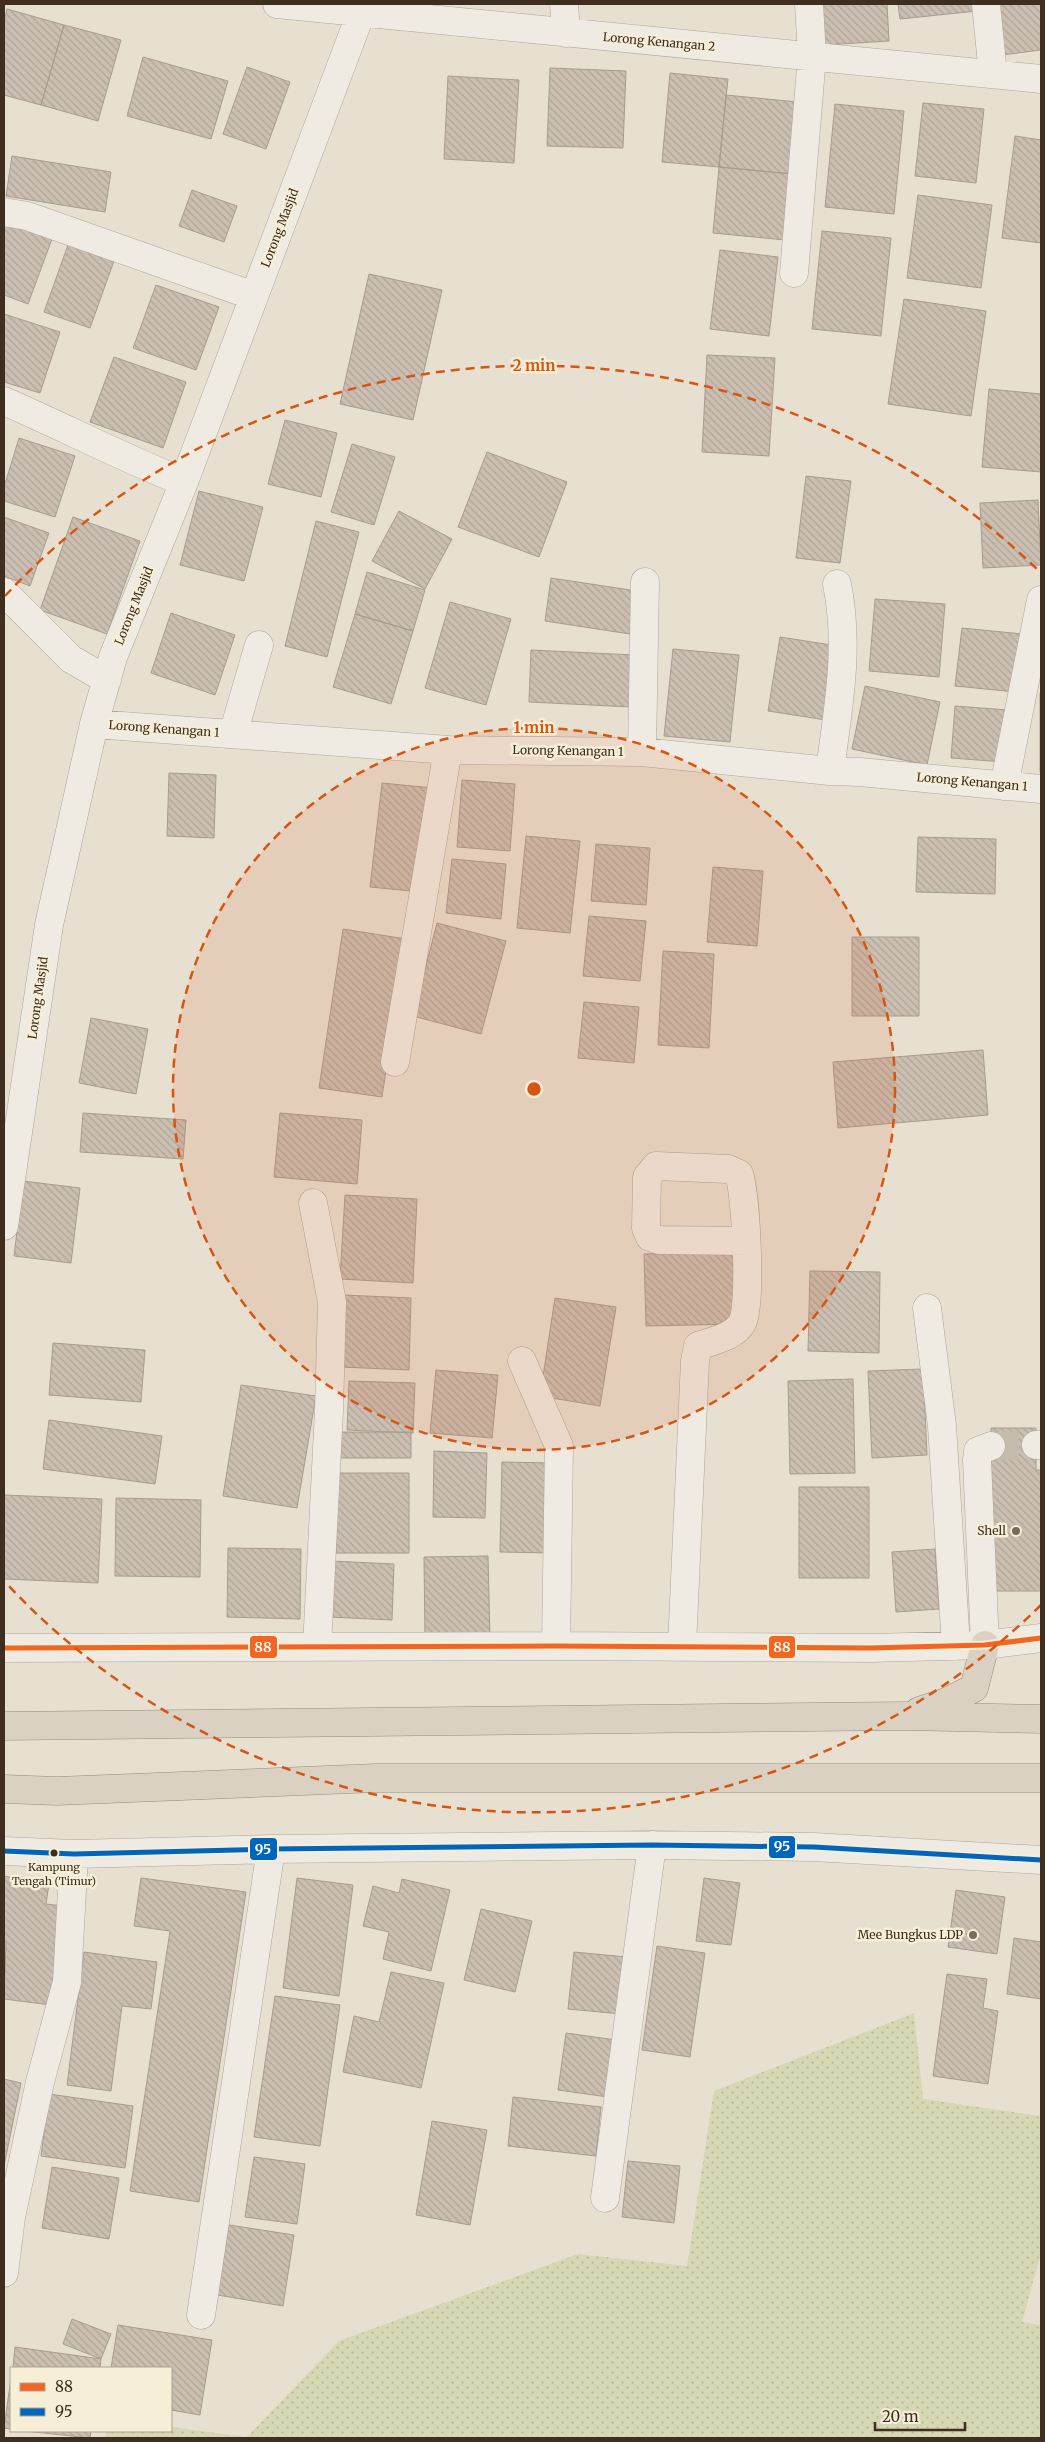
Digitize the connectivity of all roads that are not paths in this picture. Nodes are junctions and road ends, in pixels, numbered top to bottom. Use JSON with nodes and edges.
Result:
{"nodes":[{"id":1,"x":277,"y":4,"type":"edge"},
{"id":2,"x":564,"y":4,"type":"edge"},
{"id":3,"x":809,"y":4,"type":"edge"},
{"id":4,"x":986,"y":4,"type":"edge"},
{"id":5,"x":410,"y":11,"type":"edge"},
{"id":6,"x":361,"y":13,"type":"junction"},
{"id":7,"x":566,"y":33,"type":"junction"},
{"id":8,"x":812,"y":56,"type":"junction"},
{"id":9,"x":993,"y":74,"type":"junction"},
{"id":10,"x":1041,"y":79,"type":"edge"},
{"id":11,"x":4,"y":212,"type":"edge"},
{"id":12,"x":794,"y":273,"type":"dead end"},
{"id":13,"x":254,"y":296,"type":"junction"},
{"id":14,"x":4,"y":400,"type":"edge"},
{"id":15,"x":184,"y":482,"type":"junction"},
{"id":16,"x":645,"y":582,"type":"dead end"},
{"id":17,"x":838,"y":584,"type":"dead end"},
{"id":18,"x":4,"y":592,"type":"edge"},
{"id":19,"x":1041,"y":600,"type":"edge"},
{"id":20,"x":259,"y":645,"type":"dead end"},
{"id":21,"x":107,"y":680,"type":"junction"},
{"id":22,"x":94,"y":724,"type":"junction"},
{"id":23,"x":233,"y":734,"type":"junction"},
{"id":24,"x":448,"y":750,"type":"junction"},
{"id":25,"x":642,"y":752,"type":"junction"},
{"id":26,"x":830,"y":771,"type":"junction"},
{"id":27,"x":1004,"y":786,"type":"junction"},
{"id":28,"x":1041,"y":789,"type":"edge"},
{"id":29,"x":395,"y":1062,"type":"dead end"},
{"id":30,"x":313,"y":1203,"type":"dead end"},
{"id":31,"x":4,"y":1226,"type":"edge"},
{"id":32,"x":746,"y":1241,"type":"dead end"},
{"id":33,"x":927,"y":1308,"type":"dead end"},
{"id":34,"x":522,"y":1360,"type":"dead end"},
{"id":35,"x":991,"y":1446,"type":"dead end"},
{"id":36,"x":1041,"y":1638,"type":"edge"},
{"id":37,"x":985,"y":1645,"type":"junction"},
{"id":38,"x":556,"y":1646,"type":"junction"},
{"id":39,"x":682,"y":1646,"type":"junction"},
{"id":40,"x":956,"y":1646,"type":"junction"},
{"id":41,"x":317,"y":1647,"type":"junction"},
{"id":42,"x":4,"y":1648,"type":"edge"},
{"id":43,"x":906,"y":1716,"type":"junction"},
{"id":44,"x":1041,"y":1719,"type":"edge"},
{"id":45,"x":4,"y":1726,"type":"edge"},
{"id":46,"x":1035,"y":1782,"type":"edge"},
{"id":47,"x":4,"y":1790,"type":"edge"},
{"id":48,"x":652,"y":1845,"type":"junction"},
{"id":49,"x":270,"y":1849,"type":"junction"},
{"id":50,"x":4,"y":1851,"type":"edge"},
{"id":51,"x":74,"y":1854,"type":"junction"},
{"id":52,"x":1041,"y":1860,"type":"edge"},
{"id":53,"x":606,"y":2198,"type":"dead end"},
{"id":54,"x":4,"y":2273,"type":"edge"},
{"id":55,"x":201,"y":2315,"type":"dead end"}],
"edges":[{"from":1,"to":6,"type":"street","name":"Lorong Kenangan 2"},
{"from":2,"to":7,"type":"street"},
{"from":3,"to":8,"type":"street"},
{"from":4,"to":9,"type":"street"},
{"from":5,"to":6,"type":"street","name":"Lorong Kenangan 2"},
{"from":5,"to":7,"type":"street","name":"Lorong Kenangan 2"},
{"from":6,"to":13,"type":"street","name":"Lorong Masjid"},
{"from":7,"to":8,"type":"street","name":"Lorong Kenangan 2"},
{"from":8,"to":9,"type":"street","name":"Lorong Kenangan 2"},
{"from":8,"to":12,"type":"street"},
{"from":9,"to":10,"type":"street","name":"Lorong Kenangan 2"},
{"from":11,"to":13,"type":"street"},
{"from":13,"to":15,"type":"street","name":"Lorong Masjid"},
{"from":14,"to":15,"type":"street"},
{"from":15,"to":21,"type":"street","name":"Lorong Masjid"},
{"from":16,"to":25,"type":"street"},
{"from":17,"to":26,"type":"street"},
{"from":18,"to":21,"type":"street"},
{"from":19,"to":27,"type":"street"},
{"from":20,"to":23,"type":"street"},
{"from":21,"to":22,"type":"street","name":"Lorong Masjid"},
{"from":22,"to":23,"type":"street","name":"Lorong Kenangan 1"},
{"from":22,"to":31,"type":"street","name":"Lorong Masjid"},
{"from":23,"to":24,"type":"street","name":"Lorong Kenangan 1"},
{"from":24,"to":25,"type":"street","name":"Lorong Kenangan 1"},
{"from":24,"to":29,"type":"street"},
{"from":25,"to":26,"type":"street","name":"Lorong Kenangan 1"},
{"from":26,"to":27,"type":"street","name":"Lorong Kenangan 1"},
{"from":27,"to":28,"type":"street","name":"Lorong Kenangan 1"},
{"from":30,"to":41,"type":"street"},
{"from":32,"to":39,"type":"street"},
{"from":33,"to":40,"type":"street"},
{"from":34,"to":38,"type":"street"},
{"from":35,"to":37,"type":"street"},
{"from":36,"to":37,"type":"street"},
{"from":37,"to":40,"type":"street"},
{"from":37,"to":43,"type":"highway"},
{"from":38,"to":39,"type":"street"},
{"from":38,"to":41,"type":"street"},
{"from":39,"to":40,"type":"street"},
{"from":41,"to":42,"type":"street"},
{"from":43,"to":44,"type":"highway"},
{"from":43,"to":45,"type":"highway"},
{"from":46,"to":47,"type":"highway"},
{"from":48,"to":49,"type":"street"},
{"from":48,"to":52,"type":"street"},
{"from":48,"to":53,"type":"street"},
{"from":49,"to":51,"type":"street"},
{"from":49,"to":55,"type":"street"},
{"from":50,"to":51,"type":"street"},
{"from":51,"to":54,"type":"street"}]}
